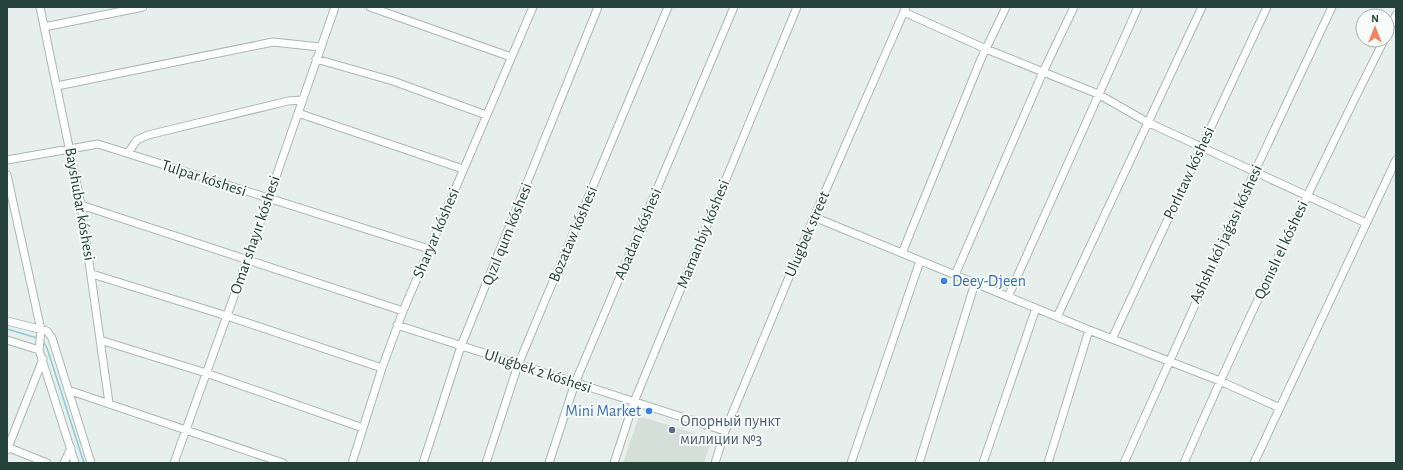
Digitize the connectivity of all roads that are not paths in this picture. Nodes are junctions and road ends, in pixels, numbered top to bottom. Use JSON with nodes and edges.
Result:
{"nodes":[{"id":1,"x":40,"y":7,"type":"edge"},
{"id":2,"x":143,"y":7,"type":"edge"},
{"id":3,"x":335,"y":7,"type":"edge"},
{"id":4,"x":370,"y":7,"type":"edge"},
{"id":5,"x":533,"y":7,"type":"edge"},
{"id":6,"x":598,"y":7,"type":"edge"},
{"id":7,"x":668,"y":7,"type":"edge"},
{"id":8,"x":734,"y":7,"type":"edge"},
{"id":9,"x":797,"y":7,"type":"edge"},
{"id":10,"x":1006,"y":7,"type":"edge"},
{"id":11,"x":1074,"y":7,"type":"edge"},
{"id":12,"x":1138,"y":7,"type":"edge"},
{"id":13,"x":1202,"y":7,"type":"edge"},
{"id":14,"x":1267,"y":7,"type":"edge"},
{"id":15,"x":1332,"y":7,"type":"edge"},
{"id":16,"x":905,"y":10,"type":"edge"},
{"id":17,"x":44,"y":27,"type":"junction"},
{"id":18,"x":320,"y":47,"type":"junction"},
{"id":19,"x":1380,"y":48,"type":"edge"},
{"id":20,"x":986,"y":49,"type":"junction"},
{"id":21,"x":511,"y":57,"type":"junction"},
{"id":22,"x":316,"y":59,"type":"junction"},
{"id":23,"x":1043,"y":72,"type":"junction"},
{"id":24,"x":57,"y":86,"type":"junction"},
{"id":25,"x":1098,"y":94,"type":"junction"},
{"id":26,"x":303,"y":100,"type":"junction"},
{"id":27,"x":298,"y":113,"type":"junction"},
{"id":28,"x":486,"y":115,"type":"junction"},
{"id":29,"x":1147,"y":122,"type":"junction"},
{"id":30,"x":1202,"y":146,"type":"junction"},
{"id":31,"x":70,"y":148,"type":"junction"},
{"id":32,"x":128,"y":153,"type":"junction"},
{"id":33,"x":7,"y":160,"type":"edge"},
{"id":34,"x":1396,"y":160,"type":"edge"},
{"id":35,"x":463,"y":169,"type":"junction"},
{"id":36,"x":1255,"y":170,"type":"junction"},
{"id":37,"x":7,"y":175,"type":"edge"},
{"id":38,"x":1306,"y":194,"type":"junction"},
{"id":39,"x":269,"y":198,"type":"junction"},
{"id":40,"x":82,"y":205,"type":"junction"},
{"id":41,"x":814,"y":217,"type":"junction"},
{"id":42,"x":1366,"y":223,"type":"junction"},
{"id":43,"x":429,"y":250,"type":"junction"},
{"id":44,"x":902,"y":253,"type":"junction"},
{"id":45,"x":247,"y":260,"type":"junction"},
{"id":46,"x":920,"y":261,"type":"junction"},
{"id":47,"x":92,"y":274,"type":"junction"},
{"id":48,"x":956,"y":275,"type":"junction"},
{"id":49,"x":975,"y":283,"type":"junction"},
{"id":50,"x":1008,"y":297,"type":"junction"},
{"id":51,"x":1036,"y":308,"type":"junction"},
{"id":52,"x":403,"y":311,"type":"junction"},
{"id":53,"x":227,"y":316,"type":"junction"},
{"id":54,"x":1057,"y":317,"type":"junction"},
{"id":55,"x":7,"y":321,"type":"edge"},
{"id":56,"x":397,"y":326,"type":"junction"},
{"id":57,"x":41,"y":330,"type":"junction"},
{"id":58,"x":1089,"y":330,"type":"junction"},
{"id":59,"x":1112,"y":339,"type":"junction"},
{"id":60,"x":7,"y":340,"type":"edge"},
{"id":61,"x":100,"y":340,"type":"junction"},
{"id":62,"x":461,"y":346,"type":"junction"},
{"id":63,"x":39,"y":350,"type":"junction"},
{"id":64,"x":43,"y":359,"type":"junction"},
{"id":65,"x":1168,"y":361,"type":"junction"},
{"id":66,"x":518,"y":365,"type":"junction"},
{"id":67,"x":382,"y":368,"type":"junction"},
{"id":68,"x":206,"y":373,"type":"junction"},
{"id":69,"x":1220,"y":381,"type":"junction"},
{"id":70,"x":575,"y":383,"type":"junction"},
{"id":71,"x":68,"y":390,"type":"junction"},
{"id":72,"x":634,"y":402,"type":"junction"},
{"id":73,"x":109,"y":403,"type":"junction"},
{"id":74,"x":1280,"y":408,"type":"junction"},
{"id":75,"x":364,"y":428,"type":"junction"},
{"id":76,"x":185,"y":430,"type":"junction"},
{"id":77,"x":725,"y":431,"type":"junction"},
{"id":78,"x":7,"y":448,"type":"edge"},
{"id":79,"x":71,"y":448,"type":"junction"},
{"id":80,"x":47,"y":463,"type":"edge"},
{"id":81,"x":64,"y":463,"type":"edge"},
{"id":82,"x":75,"y":463,"type":"edge"},
{"id":83,"x":91,"y":463,"type":"edge"},
{"id":84,"x":174,"y":463,"type":"edge"},
{"id":85,"x":283,"y":463,"type":"edge"},
{"id":86,"x":352,"y":463,"type":"edge"},
{"id":87,"x":423,"y":463,"type":"edge"},
{"id":88,"x":486,"y":463,"type":"edge"},
{"id":89,"x":549,"y":463,"type":"edge"},
{"id":90,"x":614,"y":463,"type":"edge"},
{"id":91,"x":715,"y":463,"type":"edge"},
{"id":92,"x":850,"y":463,"type":"edge"},
{"id":93,"x":919,"y":463,"type":"edge"},
{"id":94,"x":983,"y":463,"type":"edge"},
{"id":95,"x":1048,"y":463,"type":"edge"},
{"id":96,"x":1124,"y":463,"type":"edge"},
{"id":97,"x":1184,"y":463,"type":"edge"},
{"id":98,"x":1254,"y":463,"type":"edge"}],
"edges":[{"from":1,"to":17,"type":"street","name":"Bayshubar kóshesi"},
{"from":2,"to":17,"type":"street"},
{"from":3,"to":18,"type":"street","name":"Omar shayır kóshesi"},
{"from":4,"to":21,"type":"street"},
{"from":5,"to":21,"type":"street","name":"Sharyar kóshesi"},
{"from":6,"to":62,"type":"street","name":"Qızıl qum kóshesi"},
{"from":7,"to":66,"type":"street","name":"Bozataw kóshesi"},
{"from":8,"to":70,"type":"street","name":"Abadan kóshesi"},
{"from":9,"to":72,"type":"street","name":"Mamanbiy kóshesi"},
{"from":10,"to":20,"type":"street"},
{"from":11,"to":23,"type":"street"},
{"from":12,"to":25,"type":"street"},
{"from":13,"to":29,"type":"street"},
{"from":14,"to":30,"type":"street","name":"Porlıtaw kóshesi"},
{"from":15,"to":36,"type":"street","name":"Ashshı kól jaǵası kóshesi"},
{"from":16,"to":20,"type":"street"},
{"from":16,"to":41,"type":"street","name":"Ulugbek street"},
{"from":17,"to":24,"type":"street","name":"Bayshubar kóshesi"},
{"from":18,"to":22,"type":"street","name":"Omar shayır kóshesi"},
{"from":18,"to":24,"type":"street"},
{"from":19,"to":38,"type":"street","name":"Qonıslı el kóshesi"},
{"from":20,"to":23,"type":"street"},
{"from":20,"to":44,"type":"street"},
{"from":21,"to":28,"type":"street","name":"Sharyar kóshesi"},
{"from":22,"to":26,"type":"street","name":"Omar shayır kóshesi"},
{"from":22,"to":28,"type":"street"},
{"from":23,"to":25,"type":"street"},
{"from":23,"to":48,"type":"street"},
{"from":24,"to":31,"type":"street","name":"Bayshubar kóshesi"},
{"from":25,"to":29,"type":"street"},
{"from":25,"to":50,"type":"street"},
{"from":26,"to":27,"type":"street","name":"Omar shayır kóshesi"},
{"from":26,"to":32,"type":"street"},
{"from":27,"to":35,"type":"street"},
{"from":27,"to":39,"type":"street","name":"Omar shayır kóshesi"},
{"from":28,"to":35,"type":"street","name":"Sharyar kóshesi"},
{"from":29,"to":30,"type":"street"},
{"from":29,"to":54,"type":"street"},
{"from":30,"to":36,"type":"street"},
{"from":30,"to":59,"type":"street","name":"Porlıtaw kóshesi"},
{"from":31,"to":32,"type":"street","name":"Tulpar kóshesi"},
{"from":31,"to":33,"type":"street","name":"Tulpar kóshesi"},
{"from":31,"to":40,"type":"street","name":"Bayshubar kóshesi"},
{"from":32,"to":39,"type":"street","name":"Tulpar kóshesi"},
{"from":34,"to":42,"type":"street"},
{"from":35,"to":43,"type":"street","name":"Sharyar kóshesi"},
{"from":36,"to":38,"type":"street"},
{"from":36,"to":65,"type":"street","name":"Ashshı kól jaǵası kóshesi"},
{"from":37,"to":57,"type":"street"},
{"from":38,"to":42,"type":"street"},
{"from":38,"to":69,"type":"street","name":"Qonıslı el kóshesi"},
{"from":39,"to":43,"type":"street","name":"Tulpar kóshesi"},
{"from":39,"to":45,"type":"street","name":"Omar shayır kóshesi"},
{"from":40,"to":45,"type":"street"},
{"from":40,"to":47,"type":"street","name":"Bayshubar kóshesi"},
{"from":41,"to":44,"type":"street"},
{"from":41,"to":77,"type":"street","name":"Ulugbek street"},
{"from":42,"to":74,"type":"street"},
{"from":43,"to":52,"type":"street","name":"Sharyar kóshesi"},
{"from":44,"to":46,"type":"street"},
{"from":45,"to":52,"type":"street"},
{"from":45,"to":53,"type":"street","name":"Omar shayır kóshesi"},
{"from":46,"to":48,"type":"street"},
{"from":46,"to":92,"type":"street"},
{"from":47,"to":53,"type":"street"},
{"from":47,"to":61,"type":"street","name":"Bayshubar kóshesi"},
{"from":48,"to":49,"type":"street"},
{"from":49,"to":50,"type":"street"},
{"from":49,"to":93,"type":"street"},
{"from":50,"to":51,"type":"street"},
{"from":51,"to":54,"type":"street"},
{"from":51,"to":94,"type":"street"},
{"from":52,"to":56,"type":"street","name":"Sharyar kóshesi"},
{"from":53,"to":67,"type":"street"},
{"from":53,"to":68,"type":"street","name":"Omar shayır kóshesi"},
{"from":54,"to":58,"type":"street"},
{"from":55,"to":57,"type":"street"},
{"from":56,"to":62,"type":"street","name":"Uluǵbek 2 kóshesi"},
{"from":56,"to":67,"type":"street","name":"Sharyar kóshesi"},
{"from":57,"to":63,"type":"street"},
{"from":57,"to":71,"type":"street"},
{"from":58,"to":59,"type":"street"},
{"from":58,"to":95,"type":"street"},
{"from":59,"to":65,"type":"street"},
{"from":60,"to":63,"type":"street"},
{"from":61,"to":68,"type":"street"},
{"from":61,"to":73,"type":"street","name":"Bayshubar kóshesi"},
{"from":62,"to":66,"type":"street","name":"Uluǵbek 2 kóshesi"},
{"from":62,"to":87,"type":"street","name":"Qızıl qum kóshesi"},
{"from":63,"to":64,"type":"street"},
{"from":64,"to":78,"type":"street"},
{"from":64,"to":79,"type":"street"},
{"from":65,"to":69,"type":"street"},
{"from":65,"to":96,"type":"street","name":"Ashshı kól jaǵası kóshesi"},
{"from":66,"to":70,"type":"street","name":"Uluǵbek 2 kóshesi"},
{"from":66,"to":88,"type":"street","name":"Bozataw kóshesi"},
{"from":67,"to":75,"type":"street","name":"Sharyar kóshesi"},
{"from":68,"to":75,"type":"street"},
{"from":68,"to":76,"type":"street","name":"Omar shayır kóshesi"},
{"from":69,"to":74,"type":"street"},
{"from":69,"to":97,"type":"street","name":"Qonıslı el kóshesi"},
{"from":70,"to":72,"type":"street","name":"Uluǵbek 2 kóshesi"},
{"from":70,"to":89,"type":"street","name":"Abadan kóshesi"},
{"from":71,"to":73,"type":"street"},
{"from":71,"to":83,"type":"street"},
{"from":72,"to":77,"type":"street","name":"Uluǵbek 2 kóshesi"},
{"from":72,"to":90,"type":"street","name":"Mamanbiy kóshesi"},
{"from":73,"to":76,"type":"street"},
{"from":74,"to":98,"type":"street"},
{"from":75,"to":86,"type":"street","name":"Sharyar kóshesi"},
{"from":76,"to":84,"type":"street","name":"Omar shayır kóshesi"},
{"from":76,"to":85,"type":"street"},
{"from":77,"to":91,"type":"street","name":"Ulugbek street"},
{"from":78,"to":80,"type":"street"},
{"from":79,"to":81,"type":"street"},
{"from":79,"to":82,"type":"street"}]}
